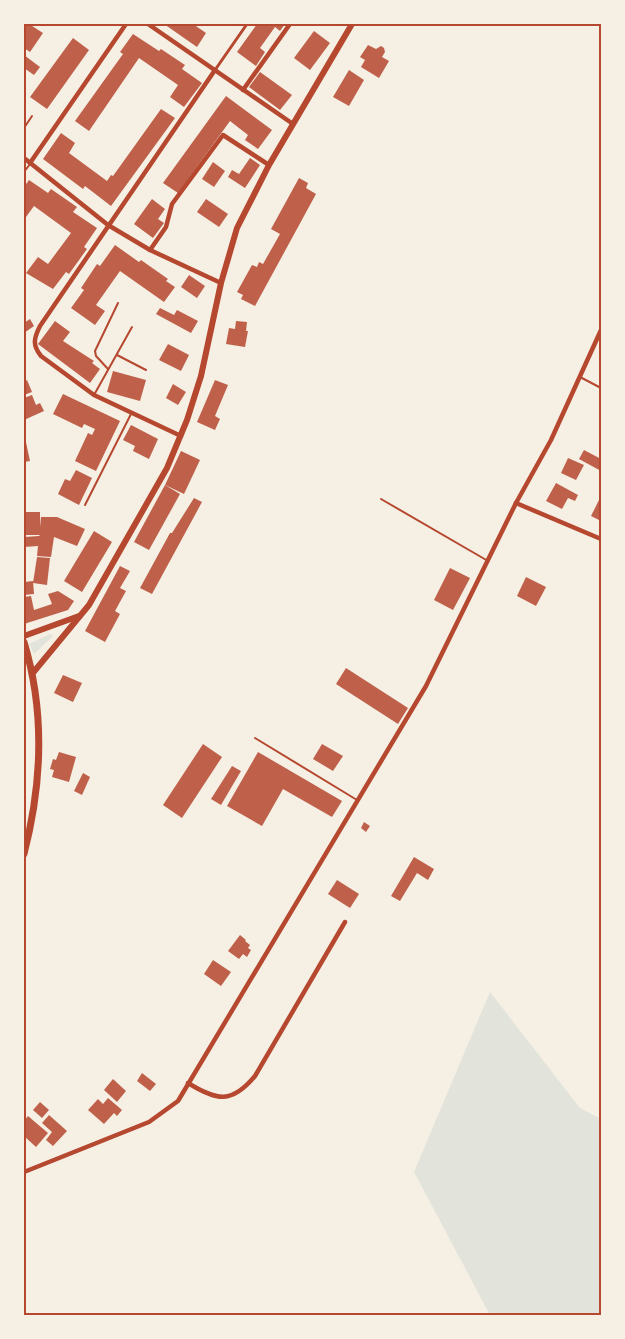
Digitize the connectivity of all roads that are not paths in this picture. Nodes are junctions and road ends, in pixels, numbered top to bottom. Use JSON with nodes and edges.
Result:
{"nodes":[{"id":1,"x":126,"y":24,"type":"edge"},
{"id":2,"x":148,"y":24,"type":"edge"},
{"id":3,"x":247,"y":24,"type":"edge"},
{"id":4,"x":290,"y":24,"type":"edge"},
{"id":5,"x":352,"y":24,"type":"edge"},
{"id":6,"x":215,"y":70,"type":"junction"},
{"id":7,"x":244,"y":90,"type":"junction"},
{"id":8,"x":32,"y":116,"type":"dead end"},
{"id":9,"x":292,"y":124,"type":"junction"},
{"id":10,"x":24,"y":128,"type":"edge"},
{"id":11,"x":24,"y":158,"type":"edge"},
{"id":12,"x":30,"y":164,"type":"junction"},
{"id":13,"x":269,"y":165,"type":"junction"},
{"id":14,"x":24,"y":172,"type":"edge"},
{"id":15,"x":108,"y":225,"type":"junction"},
{"id":16,"x":150,"y":250,"type":"junction"},
{"id":17,"x":221,"y":283,"type":"junction"},
{"id":18,"x":118,"y":303,"type":"dead end"},
{"id":19,"x":132,"y":327,"type":"dead end"},
{"id":20,"x":601,"y":330,"type":"edge"},
{"id":21,"x":117,"y":355,"type":"junction"},
{"id":22,"x":108,"y":370,"type":"junction"},
{"id":23,"x":146,"y":370,"type":"dead end"},
{"id":24,"x":580,"y":376,"type":"junction"},
{"id":25,"x":601,"y":388,"type":"edge"},
{"id":26,"x":94,"y":395,"type":"junction"},
{"id":27,"x":131,"y":414,"type":"junction"},
{"id":28,"x":181,"y":436,"type":"junction"},
{"id":29,"x":381,"y":499,"type":"dead end"},
{"id":30,"x":516,"y":503,"type":"junction"},
{"id":31,"x":85,"y":505,"type":"dead end"},
{"id":32,"x":601,"y":539,"type":"edge"},
{"id":33,"x":488,"y":561,"type":"junction"},
{"id":34,"x":80,"y":616,"type":"junction"},
{"id":35,"x":24,"y":636,"type":"edge"},
{"id":36,"x":24,"y":642,"type":"edge"},
{"id":37,"x":26,"y":661,"type":"edge"},
{"id":38,"x":32,"y":674,"type":"junction"},
{"id":39,"x":255,"y":738,"type":"dead end"},
{"id":40,"x":357,"y":800,"type":"junction"},
{"id":41,"x":24,"y":854,"type":"edge"},
{"id":42,"x":345,"y":922,"type":"dead end"},
{"id":43,"x":188,"y":1083,"type":"junction"},
{"id":44,"x":24,"y":1172,"type":"edge"}],
"edges":[{"from":1,"to":12,"type":"street"},
{"from":2,"to":6,"type":"street"},
{"from":3,"to":6,"type":"street"},
{"from":4,"to":7,"type":"street"},
{"from":5,"to":9,"type":"main road"},
{"from":6,"to":7,"type":"street"},
{"from":6,"to":15,"type":"street"},
{"from":7,"to":9,"type":"street"},
{"from":8,"to":10,"type":"lane"},
{"from":9,"to":13,"type":"main road"},
{"from":11,"to":12,"type":"street"},
{"from":12,"to":14,"type":"lane"},
{"from":12,"to":15,"type":"street"},
{"from":13,"to":16,"type":"street"},
{"from":13,"to":17,"type":"main road"},
{"from":15,"to":16,"type":"street"},
{"from":15,"to":26,"type":"street"},
{"from":16,"to":17,"type":"street"},
{"from":17,"to":28,"type":"main road"},
{"from":18,"to":22,"type":"lane"},
{"from":19,"to":21,"type":"lane"},
{"from":20,"to":24,"type":"street"},
{"from":21,"to":22,"type":"lane"},
{"from":21,"to":23,"type":"lane"},
{"from":22,"to":26,"type":"lane"},
{"from":24,"to":25,"type":"lane"},
{"from":24,"to":30,"type":"street"},
{"from":26,"to":27,"type":"street"},
{"from":27,"to":28,"type":"street"},
{"from":27,"to":31,"type":"lane"},
{"from":28,"to":34,"type":"main road"},
{"from":29,"to":33,"type":"lane"},
{"from":30,"to":32,"type":"street"},
{"from":30,"to":33,"type":"street"},
{"from":33,"to":40,"type":"street"},
{"from":34,"to":35,"type":"main road"},
{"from":34,"to":38,"type":"main road"},
{"from":36,"to":37,"type":"main road"},
{"from":37,"to":38,"type":"main road"},
{"from":38,"to":41,"type":"main road"},
{"from":39,"to":40,"type":"lane"},
{"from":40,"to":43,"type":"street"},
{"from":42,"to":43,"type":"street"},
{"from":43,"to":44,"type":"street"}]}
